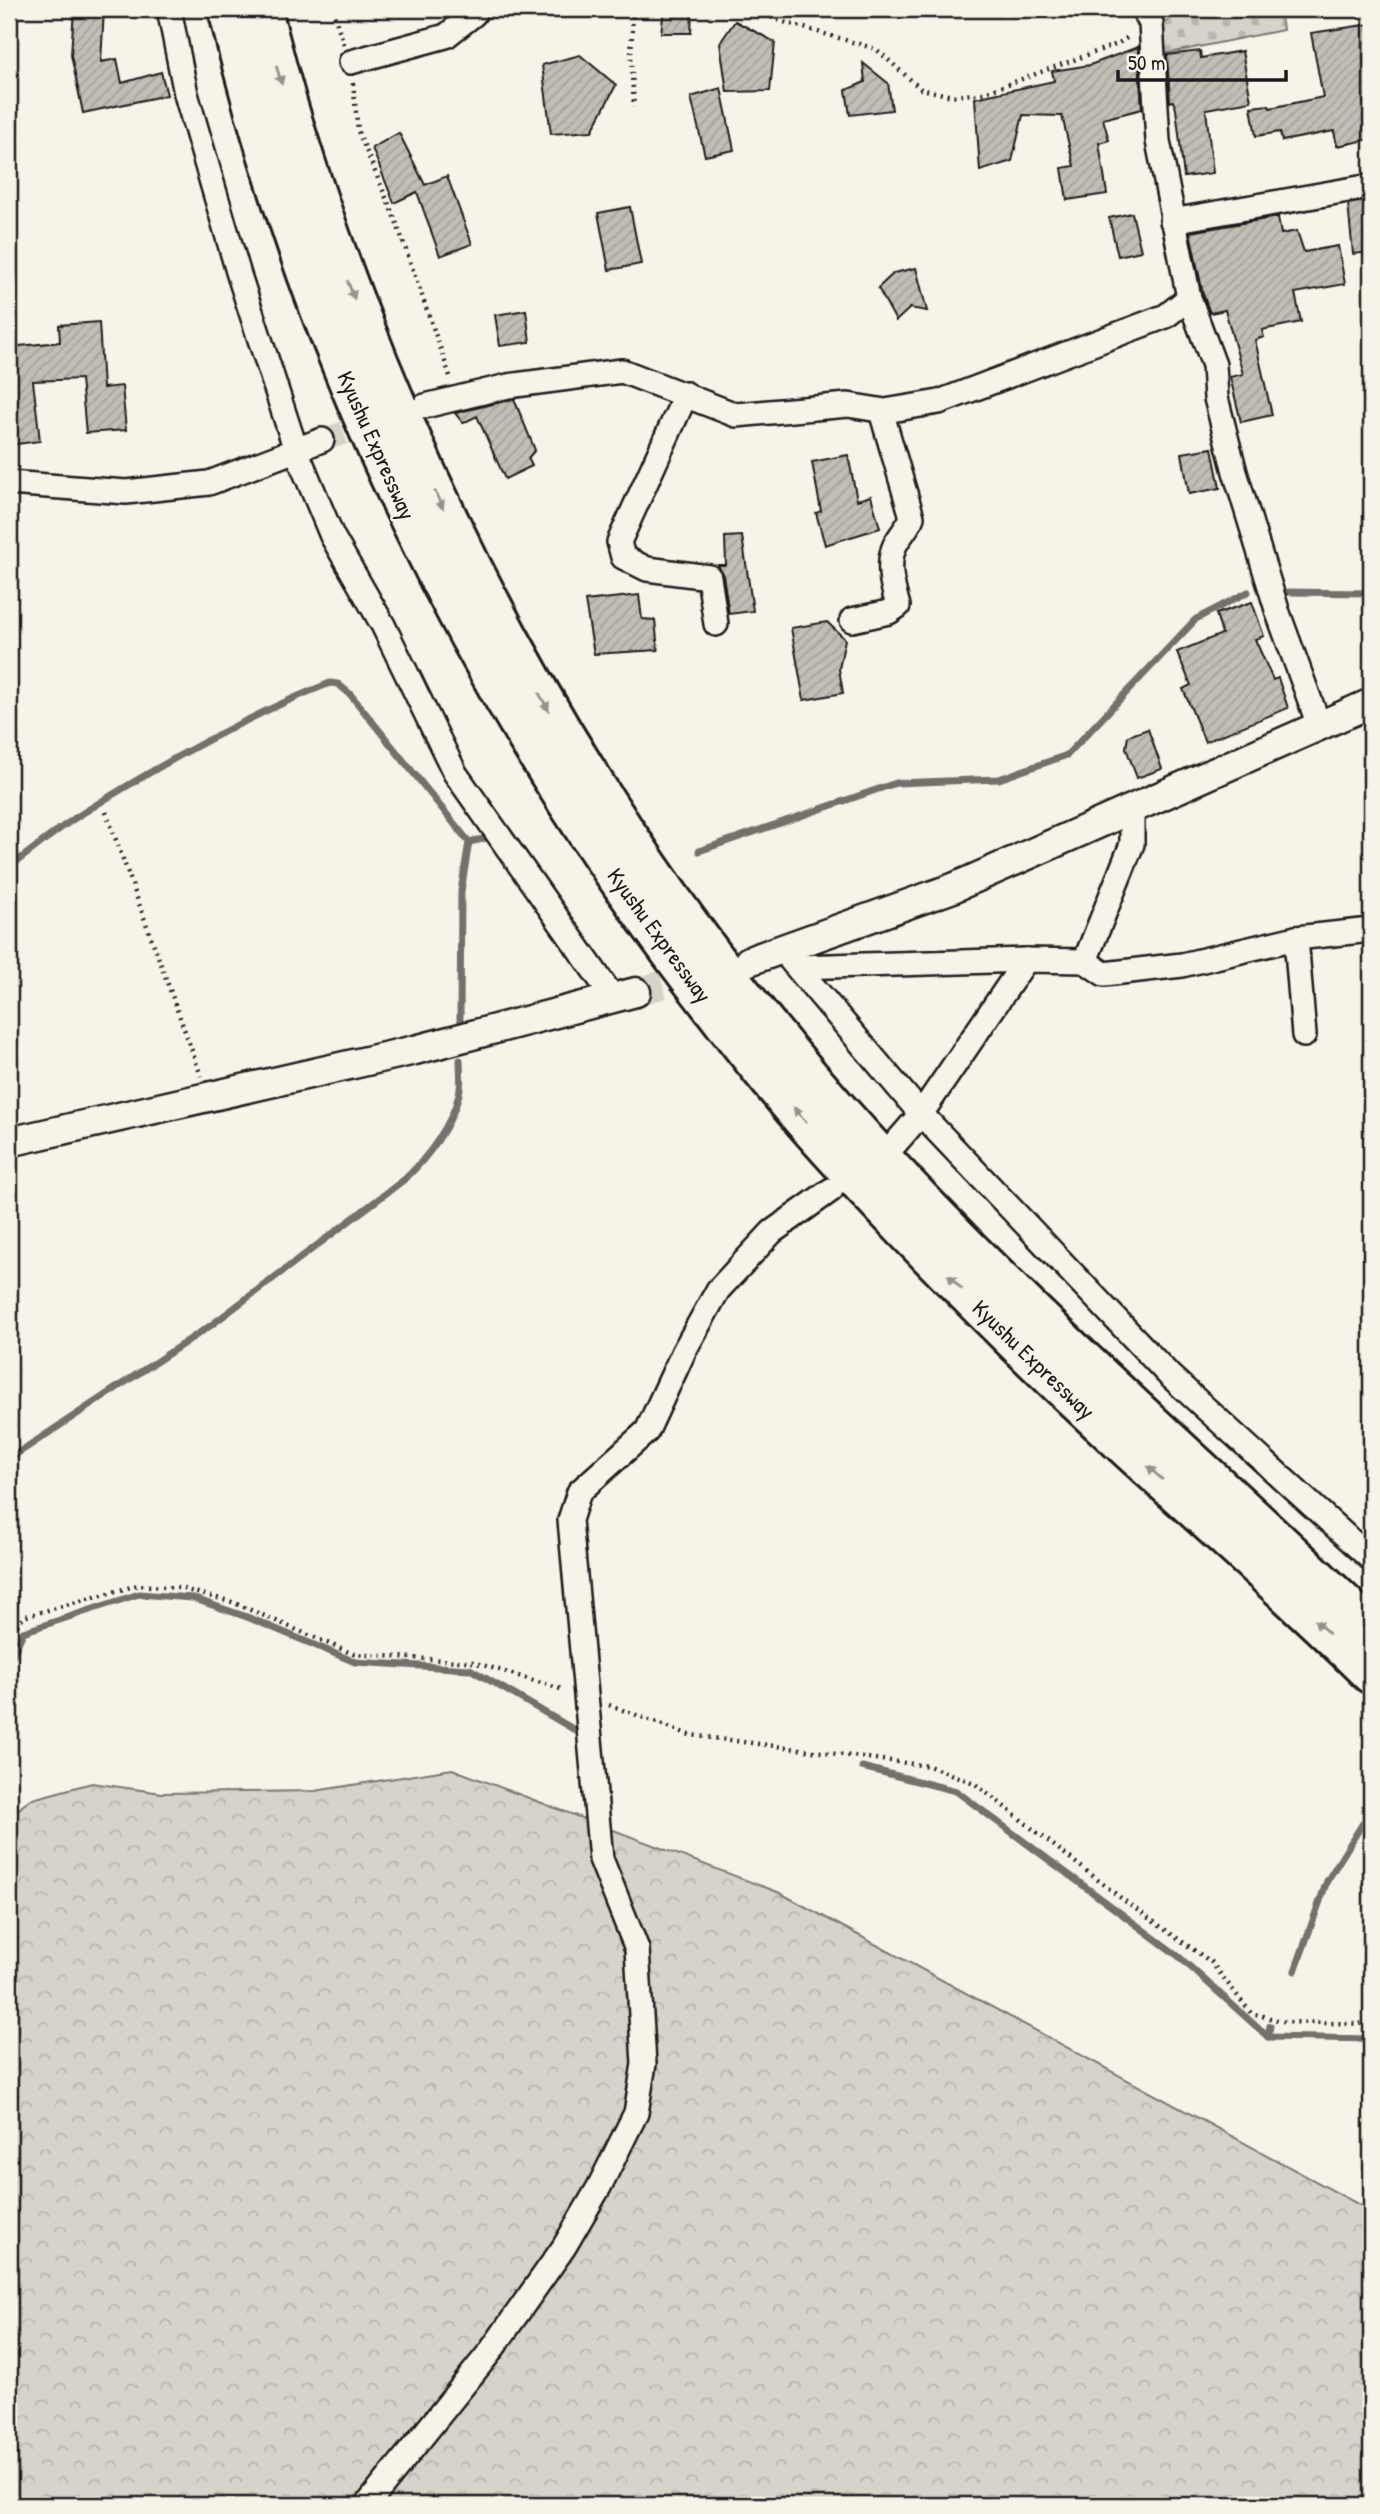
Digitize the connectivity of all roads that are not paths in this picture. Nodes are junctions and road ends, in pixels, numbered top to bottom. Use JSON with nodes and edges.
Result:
{"nodes":[{"id":1,"x":169,"y":9,"type":"edge"},
{"id":2,"x":228,"y":9,"type":"edge"},
{"id":3,"x":262,"y":9,"type":"edge"},
{"id":4,"x":475,"y":9,"type":"edge"},
{"id":5,"x":1153,"y":13,"type":"edge"},
{"id":6,"x":351,"y":62,"type":"road end"},
{"id":7,"x":1371,"y":187,"type":"edge"},
{"id":8,"x":1172,"y":221,"type":"junction"},
{"id":9,"x":1189,"y":298,"type":"junction"},
{"id":10,"x":686,"y":394,"type":"junction"},
{"id":11,"x":425,"y":406,"type":"dead end"},
{"id":12,"x":881,"y":411,"type":"junction"},
{"id":13,"x":322,"y":440,"type":"tunnel mouth"},
{"id":14,"x":296,"y":450,"type":"junction"},
{"id":15,"x":9,"y":483,"type":"edge"},
{"id":16,"x":852,"y":620,"type":"dead end"},
{"id":17,"x":716,"y":624,"type":"dead end"},
{"id":18,"x":1371,"y":704,"type":"edge"},
{"id":19,"x":1320,"y":728,"type":"junction"},
{"id":20,"x":1132,"y":809,"type":"junction"},
{"id":21,"x":1371,"y":930,"type":"edge"},
{"id":22,"x":1296,"y":938,"type":"junction"},
{"id":23,"x":790,"y":959,"type":"junction"},
{"id":24,"x":1026,"y":960,"type":"junction"},
{"id":25,"x":749,"y":961,"type":"dead end"},
{"id":26,"x":1085,"y":961,"type":"junction"},
{"id":27,"x":624,"y":994,"type":"joint"},
{"id":28,"x":1304,"y":1035,"type":"dead end"},
{"id":29,"x":921,"y":1114,"type":"junction"},
{"id":30,"x":9,"y":1142,"type":"edge"},
{"id":31,"x":894,"y":1145,"type":"dead end"},
{"id":32,"x":831,"y":1190,"type":"dead end"},
{"id":33,"x":1371,"y":1559,"type":"edge"},
{"id":34,"x":1371,"y":1629,"type":"edge"},
{"id":35,"x":1371,"y":1674,"type":"edge"},
{"id":36,"x":367,"y":2505,"type":"edge"}],
"edges":[{"from":1,"to":14,"type":"street"},
{"from":35,"to":2,"type":"highway","name":"Kyushu Expressway","one_way":true},
{"from":3,"to":34,"type":"highway","name":"Kyushu Expressway","one_way":true},
{"from":4,"to":6,"type":"street"},
{"from":5,"to":8,"type":"street"},
{"from":7,"to":8,"type":"street"},
{"from":8,"to":9,"type":"street"},
{"from":9,"to":12,"type":"street"},
{"from":9,"to":19,"type":"street"},
{"from":10,"to":11,"type":"street"},
{"from":10,"to":12,"type":"street"},
{"from":10,"to":17,"type":"street"},
{"from":12,"to":16,"type":"street"},
{"from":13,"to":14,"type":"street"},
{"from":14,"to":15,"type":"street"},
{"from":14,"to":27,"type":"street"},
{"from":18,"to":19,"type":"street"},
{"from":19,"to":20,"type":"street"},
{"from":20,"to":23,"type":"street"},
{"from":20,"to":26,"type":"street"},
{"from":21,"to":22,"type":"street"},
{"from":22,"to":26,"type":"street"},
{"from":22,"to":28,"type":"street"},
{"from":23,"to":24,"type":"street"},
{"from":23,"to":25,"type":"street"},
{"from":23,"to":29,"type":"street"},
{"from":24,"to":26,"type":"street"},
{"from":24,"to":29,"type":"street"},
{"from":27,"to":30,"type":"street"},
{"from":29,"to":31,"type":"street"},
{"from":29,"to":33,"type":"street"},
{"from":32,"to":36,"type":"street"}]}
